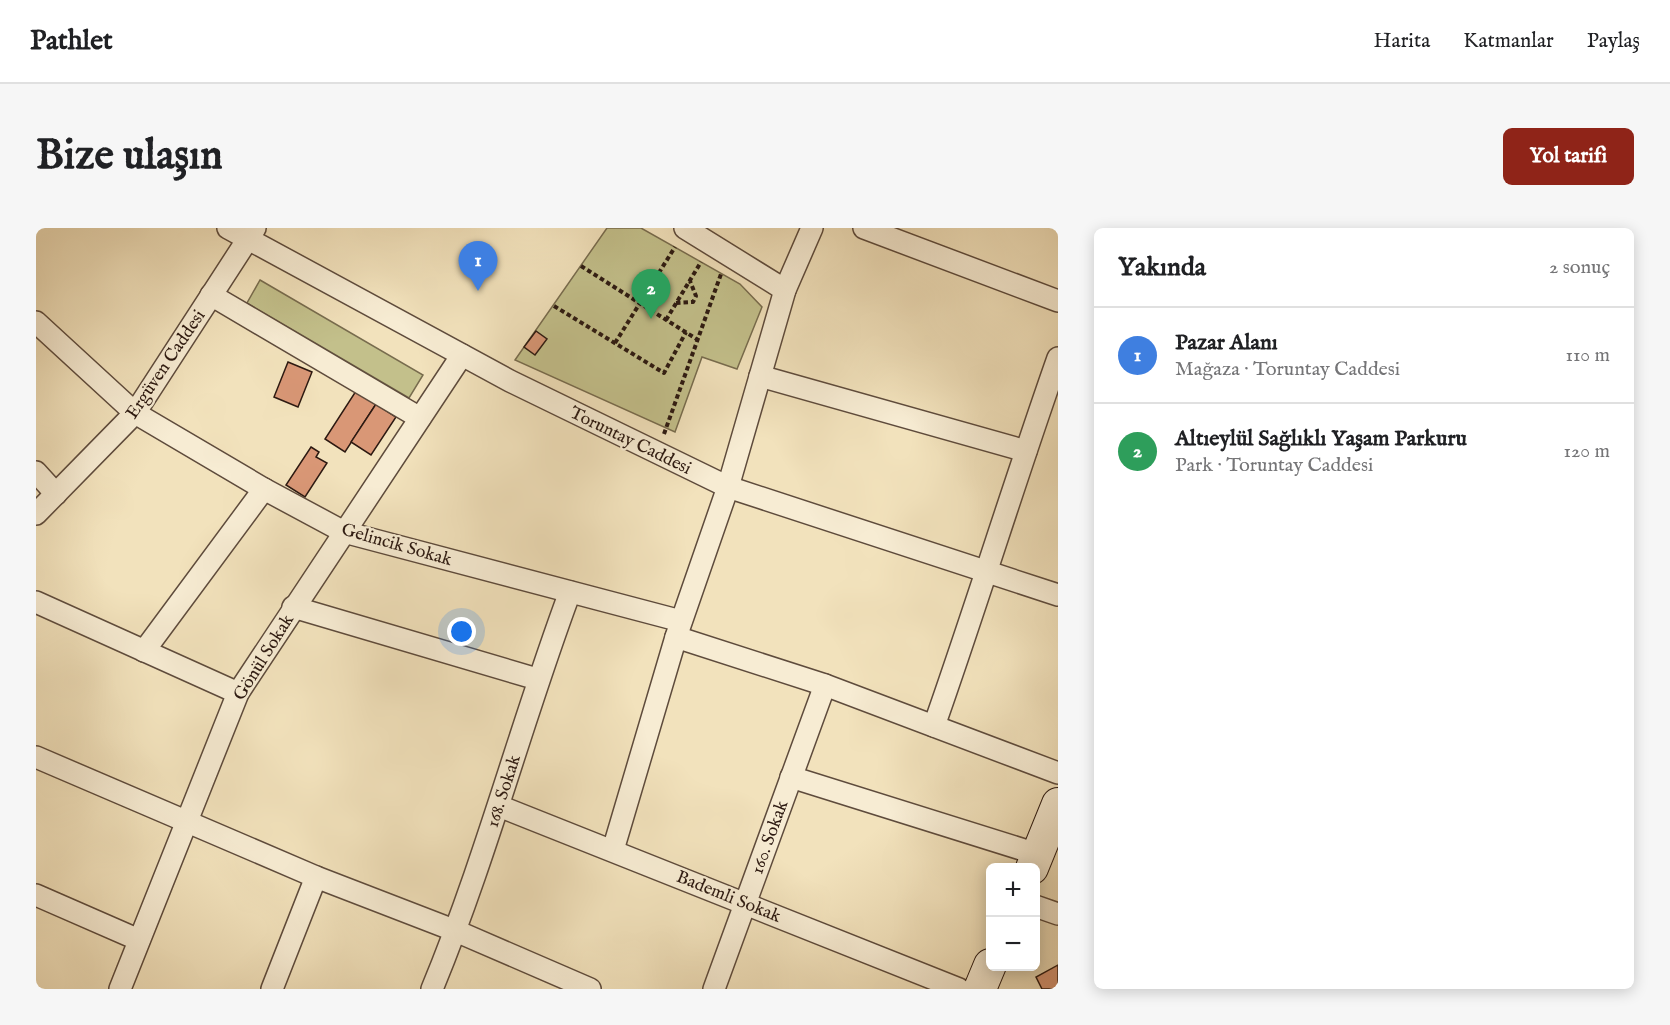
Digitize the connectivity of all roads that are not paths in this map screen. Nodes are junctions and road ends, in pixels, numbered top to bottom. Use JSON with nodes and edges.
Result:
{"nodes":[{"id":1,"x":228,"y":228,"type":"edge"},
{"id":2,"x":685,"y":228,"type":"edge"},
{"id":3,"x":812,"y":228,"type":"edge"},
{"id":4,"x":864,"y":228,"type":"edge"},
{"id":5,"x":251,"y":233,"type":"edge"},
{"id":6,"x":785,"y":290,"type":"junction"},
{"id":7,"x":211,"y":295,"type":"junction"},
{"id":8,"x":1058,"y":301,"type":"edge"},
{"id":9,"x":36,"y":322,"type":"edge"},
{"id":10,"x":462,"y":355,"type":"junction"},
{"id":11,"x":1058,"y":358,"type":"edge"},
{"id":12,"x":760,"y":376,"type":"junction"},
{"id":13,"x":135,"y":413,"type":"junction"},
{"id":14,"x":420,"y":418,"type":"junction"},
{"id":15,"x":1026,"y":451,"type":"junction"},
{"id":16,"x":36,"y":472,"type":"edge"},
{"id":17,"x":728,"y":487,"type":"junction"},
{"id":18,"x":264,"y":489,"type":"junction"},
{"id":19,"x":56,"y":494,"type":"junction"},
{"id":20,"x":36,"y":514,"type":"edge"},
{"id":21,"x":344,"y":532,"type":"junction"},
{"id":22,"x":988,"y":573,"type":"junction"},
{"id":23,"x":570,"y":592,"type":"junction"},
{"id":24,"x":1058,"y":596,"type":"edge"},
{"id":25,"x":36,"y":602,"type":"edge"},
{"id":26,"x":293,"y":607,"type":"junction"},
{"id":27,"x":679,"y":629,"type":"junction"},
{"id":28,"x":144,"y":651,"type":"junction"},
{"id":29,"x":537,"y":680,"type":"junction"},
{"id":30,"x":825,"y":685,"type":"junction"},
{"id":31,"x":238,"y":693,"type":"junction"},
{"id":32,"x":934,"y":726,"type":"junction"},
{"id":33,"x":36,"y":757,"type":"edge"},
{"id":34,"x":1058,"y":773,"type":"edge"},
{"id":35,"x":791,"y":777,"type":"junction"},
{"id":36,"x":499,"y":806,"type":"junction"},
{"id":37,"x":186,"y":821,"type":"junction"},
{"id":38,"x":1047,"y":837,"type":"edge"},
{"id":39,"x":613,"y":850,"type":"junction"},
{"id":40,"x":316,"y":876,"type":"junction"},
{"id":41,"x":36,"y":895,"type":"edge"},
{"id":42,"x":745,"y":903,"type":"junction"},
{"id":43,"x":1040,"y":908,"type":"edge"},
{"id":44,"x":1058,"y":914,"type":"edge"},
{"id":45,"x":456,"y":931,"type":"junction"},
{"id":46,"x":139,"y":940,"type":"junction"},
{"id":47,"x":988,"y":971,"type":"edge"},
{"id":48,"x":120,"y":989,"type":"edge"},
{"id":49,"x":273,"y":989,"type":"edge"},
{"id":50,"x":432,"y":989,"type":"edge"},
{"id":51,"x":590,"y":989,"type":"edge"},
{"id":52,"x":714,"y":989,"type":"edge"},
{"id":53,"x":959,"y":989,"type":"edge"},
{"id":54,"x":980,"y":989,"type":"edge"}],
"edges":[{"from":1,"to":5,"type":"street","name":"Toruntay Caddesi"},
{"from":2,"to":6,"type":"street"},
{"from":3,"to":6,"type":"street"},
{"from":4,"to":8,"type":"street"},
{"from":5,"to":7,"type":"street","name":"Ergüven Caddesi"},
{"from":5,"to":10,"type":"street","name":"Toruntay Caddesi"},
{"from":6,"to":12,"type":"street"},
{"from":7,"to":13,"type":"street","name":"Ergüven Caddesi"},
{"from":7,"to":14,"type":"street"},
{"from":9,"to":13,"type":"street","name":"Gelincik Sokak"},
{"from":10,"to":14,"type":"street","name":"Gönül Sokak"},
{"from":10,"to":17,"type":"street","name":"Toruntay Caddesi"},
{"from":11,"to":15,"type":"street"},
{"from":12,"to":15,"type":"street"},
{"from":12,"to":17,"type":"street"},
{"from":13,"to":18,"type":"street","name":"Gelincik Sokak"},
{"from":13,"to":19,"type":"street","name":"Ergüven Caddesi"},
{"from":14,"to":21,"type":"street","name":"Gönül Sokak"},
{"from":15,"to":22,"type":"street"},
{"from":16,"to":19,"type":"street"},
{"from":17,"to":22,"type":"street","name":"Toruntay Caddesi"},
{"from":17,"to":27,"type":"street"},
{"from":18,"to":21,"type":"street","name":"Gelincik Sokak"},
{"from":18,"to":28,"type":"street"},
{"from":19,"to":20,"type":"street","name":"Ergüven Caddesi"},
{"from":21,"to":23,"type":"street","name":"Gelincik Sokak"},
{"from":21,"to":26,"type":"street","name":"Gönül Sokak"},
{"from":22,"to":24,"type":"street","name":"Toruntay Caddesi"},
{"from":22,"to":32,"type":"street"},
{"from":23,"to":27,"type":"street","name":"Gelincik Sokak"},
{"from":23,"to":29,"type":"street","name":"168. Sokak"},
{"from":25,"to":28,"type":"street"},
{"from":26,"to":29,"type":"street"},
{"from":26,"to":31,"type":"street","name":"Gönül Sokak"},
{"from":27,"to":30,"type":"street","name":"Gelincik Sokak"},
{"from":27,"to":39,"type":"street"},
{"from":28,"to":31,"type":"street"},
{"from":29,"to":36,"type":"street","name":"168. Sokak"},
{"from":30,"to":32,"type":"street","name":"Gelincik Sokak"},
{"from":30,"to":35,"type":"street","name":"160. Sokak"},
{"from":31,"to":37,"type":"street","name":"Gönül Sokak"},
{"from":32,"to":34,"type":"street","name":"Gelincik Sokak"},
{"from":33,"to":37,"type":"street"},
{"from":35,"to":38,"type":"street"},
{"from":35,"to":42,"type":"street","name":"160. Sokak"},
{"from":36,"to":39,"type":"street","name":"Bademli Sokak"},
{"from":36,"to":45,"type":"street","name":"168. Sokak"},
{"from":37,"to":40,"type":"street"},
{"from":37,"to":46,"type":"street","name":"Gönül Sokak"},
{"from":39,"to":42,"type":"street","name":"Bademli Sokak"},
{"from":40,"to":45,"type":"street"},
{"from":40,"to":49,"type":"street"},
{"from":41,"to":46,"type":"street"},
{"from":42,"to":52,"type":"street","name":"160. Sokak"},
{"from":42,"to":53,"type":"street","name":"Bademli Sokak"},
{"from":43,"to":44,"type":"street"},
{"from":45,"to":50,"type":"street","name":"168. Sokak"},
{"from":45,"to":51,"type":"street"},
{"from":46,"to":48,"type":"street","name":"Gönül Sokak"},
{"from":47,"to":54,"type":"main road"}]}
